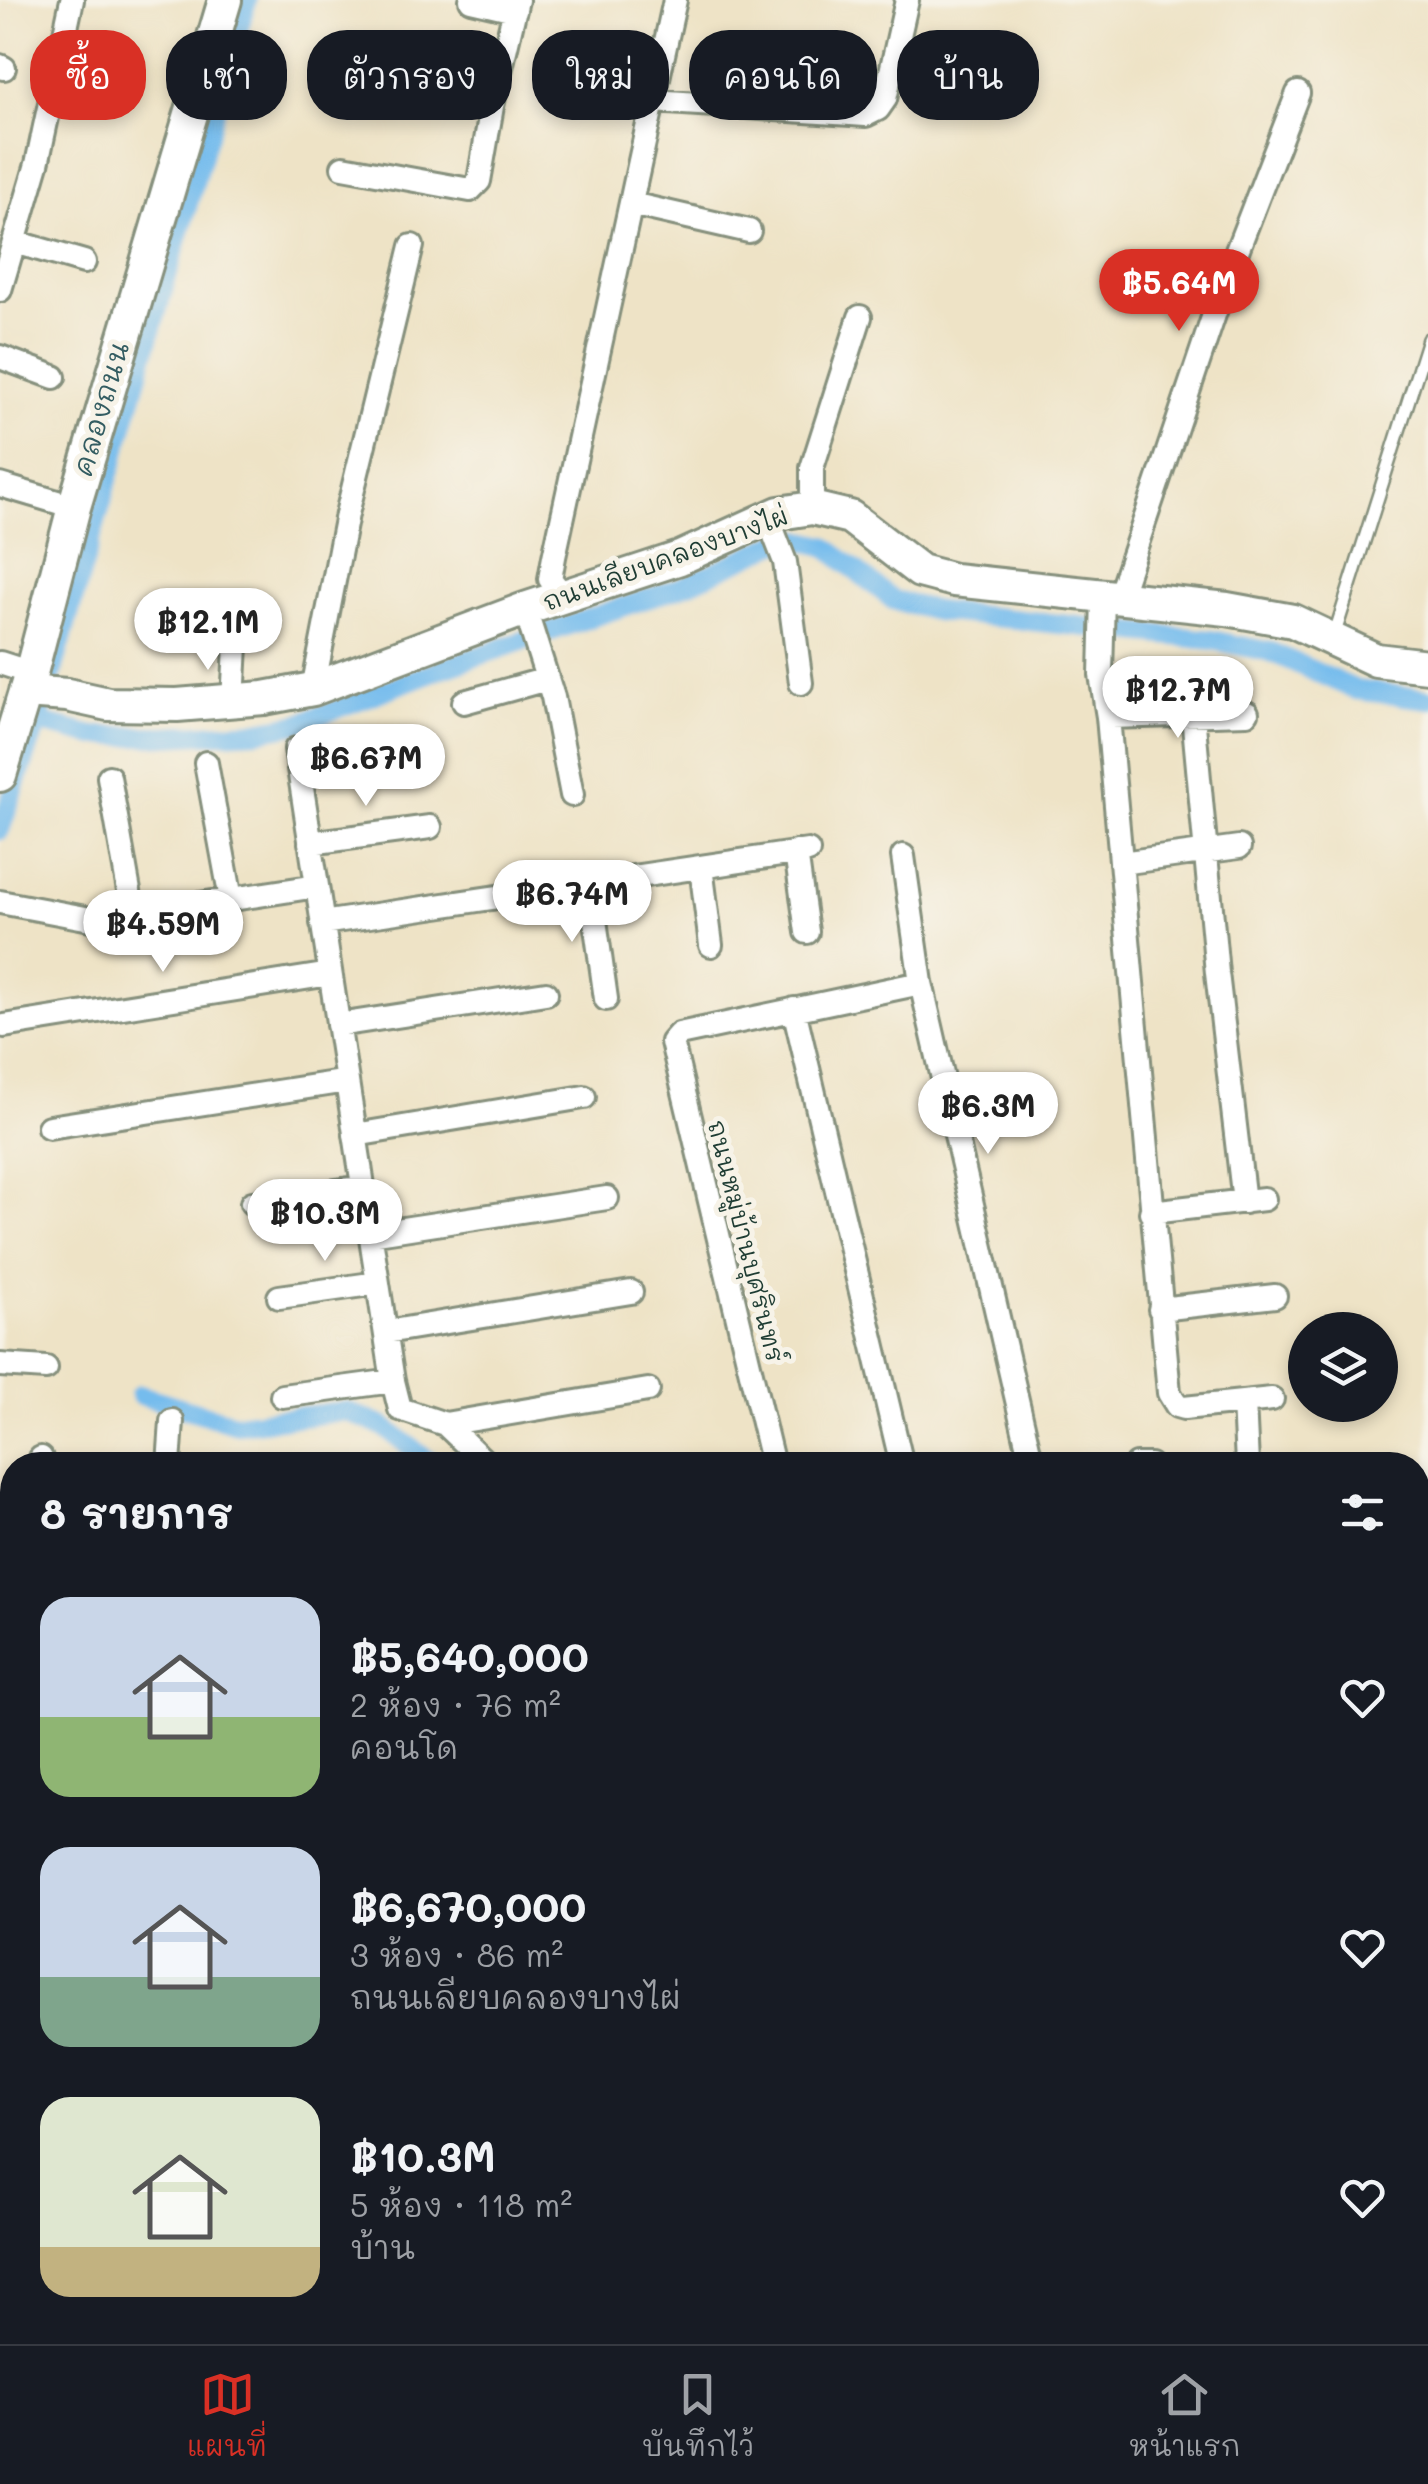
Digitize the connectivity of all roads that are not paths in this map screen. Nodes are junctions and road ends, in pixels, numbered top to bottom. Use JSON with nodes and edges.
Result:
{"nodes":[{"id":1,"x":72,"y":0,"type":"edge"},
{"id":2,"x":226,"y":0,"type":"edge"},
{"id":3,"x":471,"y":0,"type":"edge"},
{"id":4,"x":675,"y":0,"type":"edge"},
{"id":5,"x":908,"y":0,"type":"edge"},
{"id":6,"x":516,"y":5,"type":"edge"},
{"id":7,"x":510,"y":30,"type":"edge"},
{"id":8,"x":668,"y":30,"type":"edge"},
{"id":9,"x":1298,"y":93,"type":"dead end"},
{"id":10,"x":669,"y":102,"type":"edge"},
{"id":11,"x":490,"y":120,"type":"edge"},
{"id":12,"x":649,"y":120,"type":"edge"},
{"id":13,"x":343,"y":167,"type":"dead end"},
{"id":14,"x":630,"y":204,"type":"junction"},
{"id":15,"x":749,"y":231,"type":"dead end"},
{"id":16,"x":15,"y":242,"type":"junction"},
{"id":17,"x":412,"y":246,"type":"dead end"},
{"id":18,"x":84,"y":262,"type":"dead end"},
{"id":19,"x":0,"y":290,"type":"edge"},
{"id":20,"x":860,"y":317,"type":"dead end"},
{"id":21,"x":1428,"y":339,"type":"edge"},
{"id":22,"x":0,"y":357,"type":"edge"},
{"id":23,"x":54,"y":377,"type":"dead end"},
{"id":24,"x":0,"y":485,"type":"edge"},
{"id":25,"x":74,"y":508,"type":"junction"},
{"id":26,"x":812,"y":508,"type":"junction"},
{"id":27,"x":774,"y":533,"type":"junction"},
{"id":28,"x":565,"y":596,"type":"junction"},
{"id":29,"x":1108,"y":602,"type":"junction"},
{"id":30,"x":527,"y":618,"type":"junction"},
{"id":31,"x":1332,"y":640,"type":"junction"},
{"id":32,"x":236,"y":646,"type":"dead end"},
{"id":33,"x":1428,"y":666,"type":"edge"},
{"id":34,"x":547,"y":679,"type":"junction"},
{"id":35,"x":32,"y":683,"type":"edge"},
{"id":36,"x":800,"y":684,"type":"dead end"},
{"id":37,"x":313,"y":689,"type":"junction"},
{"id":38,"x":233,"y":702,"type":"junction"},
{"id":39,"x":464,"y":702,"type":"dead end"},
{"id":40,"x":1247,"y":713,"type":"dead end"},
{"id":41,"x":1193,"y":714,"type":"junction"},
{"id":42,"x":1108,"y":717,"type":"junction"},
{"id":43,"x":296,"y":749,"type":"dead end"},
{"id":44,"x":206,"y":763,"type":"dead end"},
{"id":45,"x":0,"y":775,"type":"edge"},
{"id":46,"x":109,"y":777,"type":"dead end"},
{"id":47,"x":572,"y":795,"type":"dead end"},
{"id":48,"x":430,"y":826,"type":"dead end"},
{"id":49,"x":310,"y":844,"type":"junction"},
{"id":50,"x":1239,"y":847,"type":"dead end"},
{"id":51,"x":1205,"y":851,"type":"junction"},
{"id":52,"x":903,"y":856,"type":"dead end"},
{"id":53,"x":1120,"y":863,"type":"junction"},
{"id":54,"x":701,"y":867,"type":"junction"},
{"id":55,"x":590,"y":884,"type":"junction"},
{"id":56,"x":317,"y":886,"type":"junction"},
{"id":57,"x":231,"y":899,"type":"junction"},
{"id":58,"x":0,"y":902,"type":"edge"},
{"id":59,"x":132,"y":914,"type":"junction"},
{"id":60,"x":322,"y":922,"type":"junction"},
{"id":61,"x":807,"y":932,"type":"dead end"},
{"id":62,"x":711,"y":945,"type":"dead end"},
{"id":63,"x":330,"y":974,"type":"junction"},
{"id":64,"x":921,"y":983,"type":"junction"},
{"id":65,"x":546,"y":993,"type":"dead end"},
{"id":66,"x":606,"y":1000,"type":"dead end"},
{"id":67,"x":794,"y":1009,"type":"junction"},
{"id":68,"x":338,"y":1024,"type":"junction"},
{"id":69,"x":4,"y":1026,"type":"dead end"},
{"id":70,"x":347,"y":1081,"type":"junction"},
{"id":71,"x":584,"y":1097,"type":"dead end"},
{"id":72,"x":49,"y":1127,"type":"dead end"},
{"id":73,"x":355,"y":1135,"type":"junction"},
{"id":74,"x":363,"y":1187,"type":"junction"},
{"id":75,"x":607,"y":1198,"type":"dead end"},
{"id":76,"x":252,"y":1203,"type":"dead end"},
{"id":77,"x":1151,"y":1212,"type":"junction"},
{"id":78,"x":370,"y":1234,"type":"junction"},
{"id":79,"x":378,"y":1283,"type":"junction"},
{"id":80,"x":631,"y":1292,"type":"dead end"},
{"id":81,"x":1275,"y":1296,"type":"dead end"},
{"id":82,"x":280,"y":1297,"type":"dead end"},
{"id":83,"x":1160,"y":1309,"type":"junction"},
{"id":84,"x":386,"y":1332,"type":"junction"},
{"id":85,"x":0,"y":1365,"type":"edge"},
{"id":86,"x":46,"y":1368,"type":"dead end"},
{"id":87,"x":393,"y":1381,"type":"junction"},
{"id":88,"x":648,"y":1390,"type":"dead end"},
{"id":89,"x":282,"y":1396,"type":"dead end"},
{"id":90,"x":1272,"y":1400,"type":"dead end"},
{"id":91,"x":1244,"y":1402,"type":"junction"},
{"id":92,"x":172,"y":1422,"type":"dead end"},
{"id":93,"x":445,"y":1424,"type":"junction"},
{"id":94,"x":170,"y":1452,"type":"edge"},
{"id":95,"x":474,"y":1452,"type":"edge"},
{"id":96,"x":770,"y":1452,"type":"edge"},
{"id":97,"x":899,"y":1452,"type":"edge"},
{"id":98,"x":1029,"y":1452,"type":"edge"},
{"id":99,"x":1246,"y":1452,"type":"edge"}],
"edges":[{"from":1,"to":16,"type":"street"},
{"from":2,"to":25,"type":"street"},
{"from":3,"to":6,"type":"street"},
{"from":4,"to":8,"type":"street"},
{"from":5,"to":10,"type":"street"},
{"from":6,"to":7,"type":"street"},
{"from":9,"to":29,"type":"street"},
{"from":11,"to":13,"type":"street"},
{"from":12,"to":14,"type":"street"},
{"from":14,"to":15,"type":"street"},
{"from":14,"to":28,"type":"street"},
{"from":16,"to":18,"type":"street"},
{"from":16,"to":19,"type":"street"},
{"from":17,"to":37,"type":"street"},
{"from":20,"to":26,"type":"street"},
{"from":21,"to":31,"type":"lane"},
{"from":22,"to":23,"type":"street"},
{"from":24,"to":25,"type":"street"},
{"from":25,"to":35,"type":"street"},
{"from":26,"to":27,"type":"street","name":"ถนนเลียบคลองบางไผ่"},
{"from":26,"to":29,"type":"street","name":"ถนนเลียบคลองบางไผ่"},
{"from":27,"to":28,"type":"street","name":"ถนนเลียบคลองบางไผ่"},
{"from":27,"to":36,"type":"street"},
{"from":28,"to":30,"type":"street","name":"ถนนเลียบคลองบางไผ่"},
{"from":29,"to":31,"type":"street","name":"ถนนเลียบคลองบางไผ่"},
{"from":29,"to":42,"type":"street"},
{"from":30,"to":34,"type":"street"},
{"from":30,"to":37,"type":"street","name":"ถนนเลียบคลองบางไผ่"},
{"from":31,"to":33,"type":"street","name":"ถนนเลียบคลองบางไผ่"},
{"from":32,"to":38,"type":"street"},
{"from":34,"to":39,"type":"street"},
{"from":34,"to":47,"type":"street"},
{"from":35,"to":38,"type":"street","name":"ถนนเลียบคลองบางไผ่"},
{"from":35,"to":45,"type":"street"},
{"from":37,"to":38,"type":"street","name":"ถนนเลียบคลองบางไผ่"},
{"from":40,"to":41,"type":"street"},
{"from":41,"to":42,"type":"street"},
{"from":41,"to":51,"type":"street"},
{"from":42,"to":53,"type":"street"},
{"from":43,"to":49,"type":"street"},
{"from":44,"to":57,"type":"street"},
{"from":46,"to":59,"type":"street"},
{"from":48,"to":49,"type":"street"},
{"from":49,"to":56,"type":"street"},
{"from":50,"to":51,"type":"street"},
{"from":51,"to":53,"type":"street"},
{"from":51,"to":77,"type":"street"},
{"from":52,"to":64,"type":"street"},
{"from":53,"to":77,"type":"street"},
{"from":54,"to":55,"type":"street"},
{"from":54,"to":61,"type":"street"},
{"from":54,"to":62,"type":"street"},
{"from":55,"to":60,"type":"street"},
{"from":55,"to":66,"type":"street"},
{"from":56,"to":57,"type":"street"},
{"from":56,"to":60,"type":"street"},
{"from":57,"to":59,"type":"street"},
{"from":58,"to":59,"type":"street"},
{"from":60,"to":63,"type":"street"},
{"from":63,"to":68,"type":"street"},
{"from":63,"to":69,"type":"street"},
{"from":64,"to":67,"type":"street"},
{"from":64,"to":98,"type":"street"},
{"from":65,"to":68,"type":"street"},
{"from":67,"to":96,"type":"street","name":"ถนนหมู่บ้านบุศรินทร์"},
{"from":67,"to":97,"type":"street"},
{"from":68,"to":70,"type":"street"},
{"from":70,"to":72,"type":"street"},
{"from":70,"to":73,"type":"street"},
{"from":71,"to":73,"type":"street"},
{"from":73,"to":74,"type":"street"},
{"from":74,"to":76,"type":"street"},
{"from":74,"to":78,"type":"street"},
{"from":75,"to":78,"type":"street"},
{"from":77,"to":83,"type":"street"},
{"from":78,"to":79,"type":"street"},
{"from":79,"to":82,"type":"street"},
{"from":79,"to":84,"type":"street"},
{"from":80,"to":84,"type":"street"},
{"from":81,"to":83,"type":"street"},
{"from":83,"to":91,"type":"street"},
{"from":84,"to":87,"type":"street"},
{"from":85,"to":86,"type":"street"},
{"from":87,"to":89,"type":"street"},
{"from":87,"to":93,"type":"street"},
{"from":88,"to":93,"type":"street"},
{"from":90,"to":91,"type":"street"},
{"from":91,"to":99,"type":"street"},
{"from":92,"to":94,"type":"street"},
{"from":93,"to":95,"type":"street"}]}
